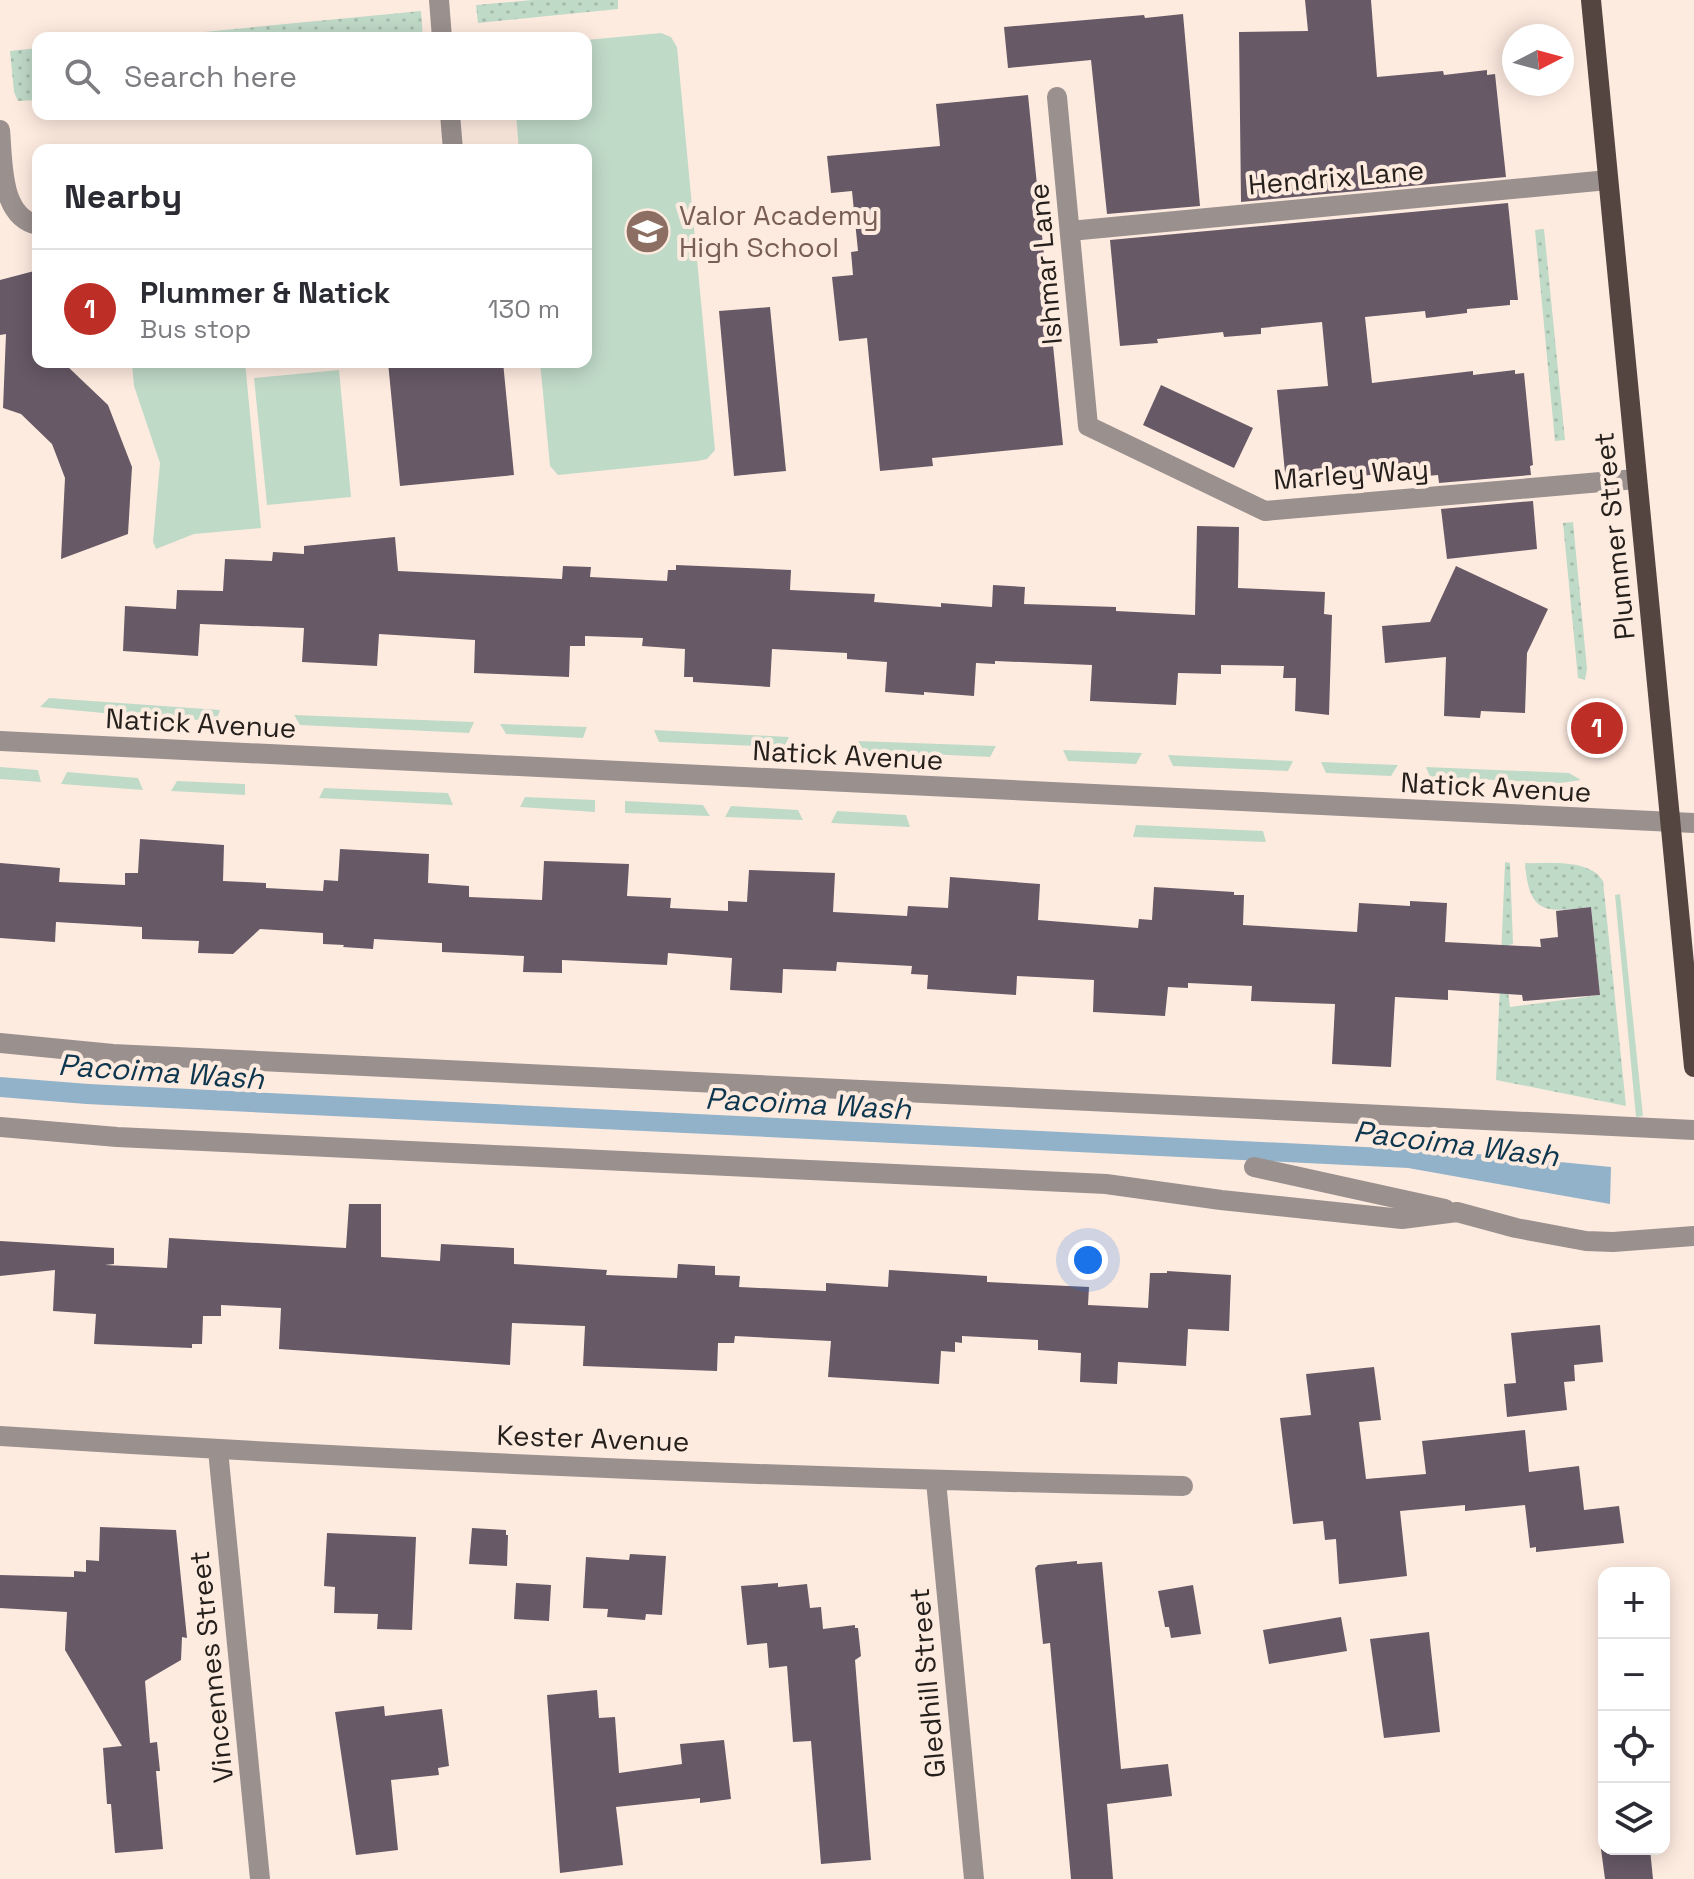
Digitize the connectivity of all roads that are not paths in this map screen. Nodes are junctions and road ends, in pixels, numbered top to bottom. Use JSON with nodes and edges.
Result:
{"nodes":[{"id":1,"x":439,"y":0,"type":"edge"},
{"id":2,"x":1591,"y":0,"type":"edge"},
{"id":3,"x":442,"y":32,"type":"edge"},
{"id":4,"x":1057,"y":97,"type":"dead end"},
{"id":5,"x":450,"y":120,"type":"edge"},
{"id":6,"x":0,"y":130,"type":"edge"},
{"id":7,"x":452,"y":144,"type":"edge"},
{"id":8,"x":1608,"y":180,"type":"junction"},
{"id":9,"x":32,"y":223,"type":"edge"},
{"id":10,"x":1070,"y":231,"type":"junction"},
{"id":11,"x":1088,"y":426,"type":"joint"},
{"id":12,"x":1636,"y":479,"type":"junction"},
{"id":13,"x":0,"y":741,"type":"edge"},
{"id":14,"x":1671,"y":822,"type":"junction"},
{"id":15,"x":1694,"y":823,"type":"edge"},
{"id":16,"x":0,"y":1043,"type":"edge"},
{"id":17,"x":1694,"y":1067,"type":"edge"},
{"id":18,"x":0,"y":1127,"type":"edge"},
{"id":19,"x":1694,"y":1130,"type":"edge"},
{"id":20,"x":1254,"y":1167,"type":"dead end"},
{"id":21,"x":1457,"y":1212,"type":"junction"},
{"id":22,"x":1694,"y":1236,"type":"edge"},
{"id":23,"x":0,"y":1436,"type":"edge"},
{"id":24,"x":218,"y":1450,"type":"junction"},
{"id":25,"x":936,"y":1481,"type":"junction"},
{"id":26,"x":1183,"y":1486,"type":"dead end"},
{"id":27,"x":260,"y":1879,"type":"edge"},
{"id":28,"x":974,"y":1879,"type":"edge"}],
"edges":[{"from":1,"to":3,"type":"street"},
{"from":2,"to":8,"type":"main road","name":"Plummer Street"},
{"from":4,"to":10,"type":"street","name":"Ishmar Lane"},
{"from":5,"to":7,"type":"street"},
{"from":6,"to":9,"type":"street"},
{"from":8,"to":10,"type":"street","name":"Hendrix Lane"},
{"from":8,"to":12,"type":"main road","name":"Plummer Street"},
{"from":10,"to":11,"type":"street","name":"Ishmar Lane"},
{"from":11,"to":12,"type":"street","name":"Marley Way"},
{"from":12,"to":14,"type":"main road","name":"Plummer Street"},
{"from":13,"to":14,"type":"street","name":"Natick Avenue"},
{"from":14,"to":15,"type":"street","name":"Natick Avenue"},
{"from":14,"to":17,"type":"main road","name":"Plummer Street"},
{"from":16,"to":19,"type":"street"},
{"from":18,"to":21,"type":"street"},
{"from":20,"to":21,"type":"street"},
{"from":21,"to":22,"type":"street"},
{"from":23,"to":24,"type":"street","name":"Kester Avenue"},
{"from":24,"to":25,"type":"street","name":"Kester Avenue"},
{"from":24,"to":27,"type":"street","name":"Vincennes Street"},
{"from":25,"to":26,"type":"street","name":"Kester Avenue"},
{"from":25,"to":28,"type":"street","name":"Gledhill Street"}]}
